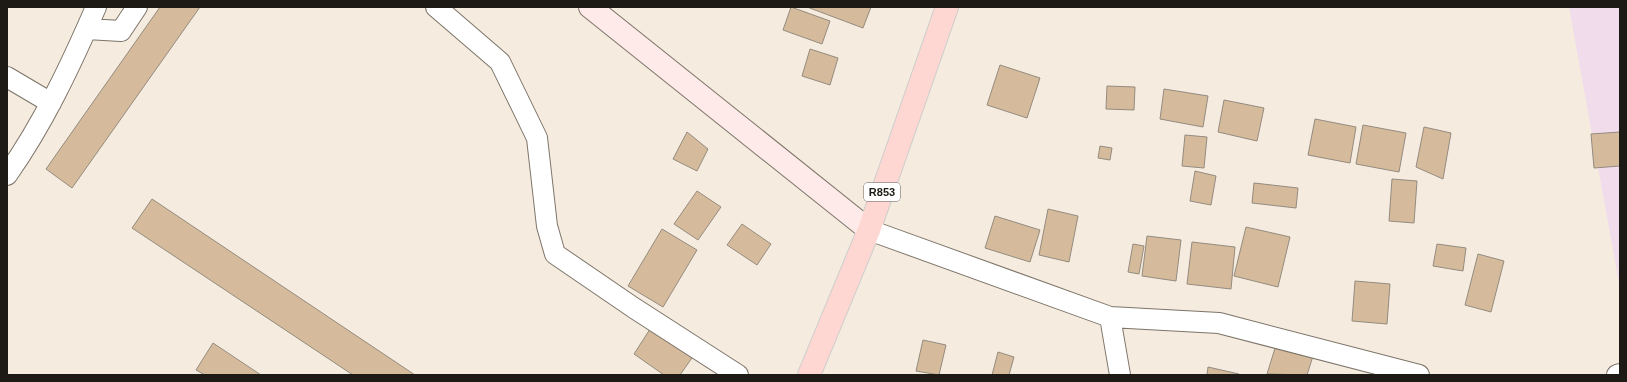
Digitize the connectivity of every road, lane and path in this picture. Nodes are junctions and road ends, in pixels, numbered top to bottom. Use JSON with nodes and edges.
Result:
{"nodes":[{"id":1,"x":96,"y":7,"type":"edge"},
{"id":2,"x":137,"y":7,"type":"edge"},
{"id":3,"x":436,"y":7,"type":"edge"},
{"id":4,"x":947,"y":7,"type":"edge"},
{"id":5,"x":593,"y":8,"type":"edge"},
{"id":6,"x":87,"y":29,"type":"junction"},
{"id":7,"x":7,"y":77,"type":"edge"},
{"id":8,"x":50,"y":103,"type":"junction"},
{"id":9,"x":7,"y":175,"type":"edge"},
{"id":10,"x":869,"y":230,"type":"junction"},
{"id":11,"x":1110,"y":317,"type":"junction"},
{"id":12,"x":730,"y":373,"type":"edge"},
{"id":13,"x":809,"y":375,"type":"edge"},
{"id":14,"x":1120,"y":375,"type":"edge"},
{"id":15,"x":1418,"y":375,"type":"edge"}],
"edges":[{"from":1,"to":6,"type":"street"},
{"from":2,"to":6,"type":"street"},
{"from":3,"to":12,"type":"street"},
{"from":4,"to":10,"type":"main road","number":"R853"},
{"from":5,"to":10,"type":"street"},
{"from":6,"to":8,"type":"street"},
{"from":7,"to":8,"type":"street"},
{"from":8,"to":9,"type":"street"},
{"from":10,"to":11,"type":"street"},
{"from":10,"to":13,"type":"main road","number":"R853"},
{"from":11,"to":14,"type":"street"},
{"from":11,"to":15,"type":"street"}]}
